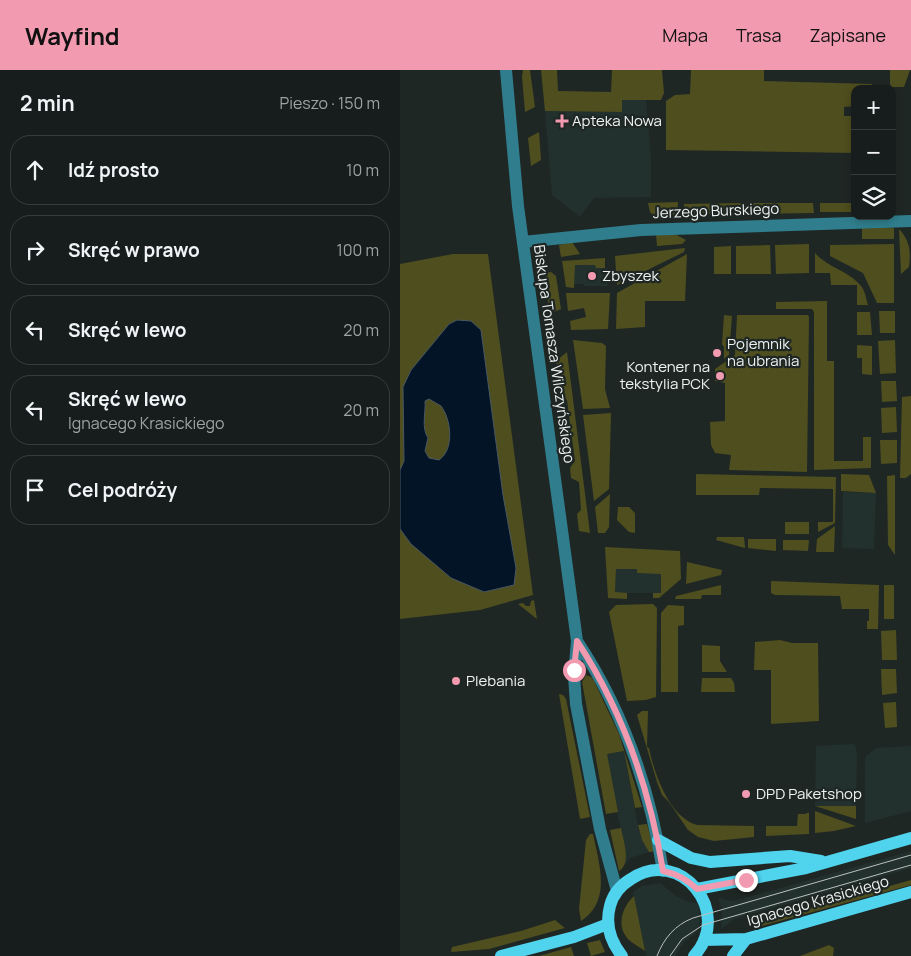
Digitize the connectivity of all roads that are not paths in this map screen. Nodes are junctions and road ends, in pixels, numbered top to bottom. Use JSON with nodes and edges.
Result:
{"nodes":[{"id":1,"x":506,"y":70,"type":"edge"},
{"id":2,"x":911,"y":221,"type":"edge"},
{"id":3,"x":523,"y":242,"type":"junction"},
{"id":4,"x":577,"y":641,"type":"junction"},
{"id":5,"x":911,"y":838,"type":"edge"},
{"id":6,"x":658,"y":840,"type":"junction"},
{"id":7,"x":826,"y":862,"type":"junction"},
{"id":8,"x":663,"y":871,"type":"junction"},
{"id":9,"x":697,"y":889,"type":"junction"},
{"id":10,"x":618,"y":891,"type":"junction"},
{"id":11,"x":911,"y":892,"type":"edge"},
{"id":12,"x":608,"y":924,"type":"junction"},
{"id":13,"x":746,"y":939,"type":"junction"},
{"id":14,"x":704,"y":940,"type":"junction"},
{"id":15,"x":502,"y":956,"type":"edge"},
{"id":16,"x":621,"y":956,"type":"edge"},
{"id":17,"x":694,"y":956,"type":"edge"},
{"id":18,"x":733,"y":956,"type":"edge"}],
"edges":[{"from":1,"to":3,"type":"street","name":"Biskupa Tomasza Wilczyńskiego"},
{"from":2,"to":3,"type":"street","name":"Jerzego Burskiego"},
{"from":3,"to":4,"type":"street","name":"Biskupa Tomasza Wilczyńskiego"},
{"from":4,"to":6,"type":"street","name":"Biskupa Tomasza Wilczyńskiego"},
{"from":4,"to":10,"type":"street","name":"Biskupa Tomasza Wilczyńskiego"},
{"from":5,"to":7,"type":"main road"},
{"from":6,"to":7,"type":"main road"},
{"from":6,"to":8,"type":"street","name":"Biskupa Tomasza Wilczyńskiego"},
{"from":7,"to":9,"type":"main road"},
{"from":8,"to":9,"type":"main road"},
{"from":8,"to":10,"type":"main road"},
{"from":9,"to":14,"type":"main road"},
{"from":10,"to":12,"type":"main road"},
{"from":11,"to":13,"type":"main road","name":"Ignacego Krasickiego"},
{"from":12,"to":15,"type":"main road"},
{"from":12,"to":16,"type":"main road"},
{"from":13,"to":14,"type":"main road","name":"Ignacego Krasickiego"},
{"from":13,"to":18,"type":"main road"},
{"from":14,"to":17,"type":"main road"}]}
